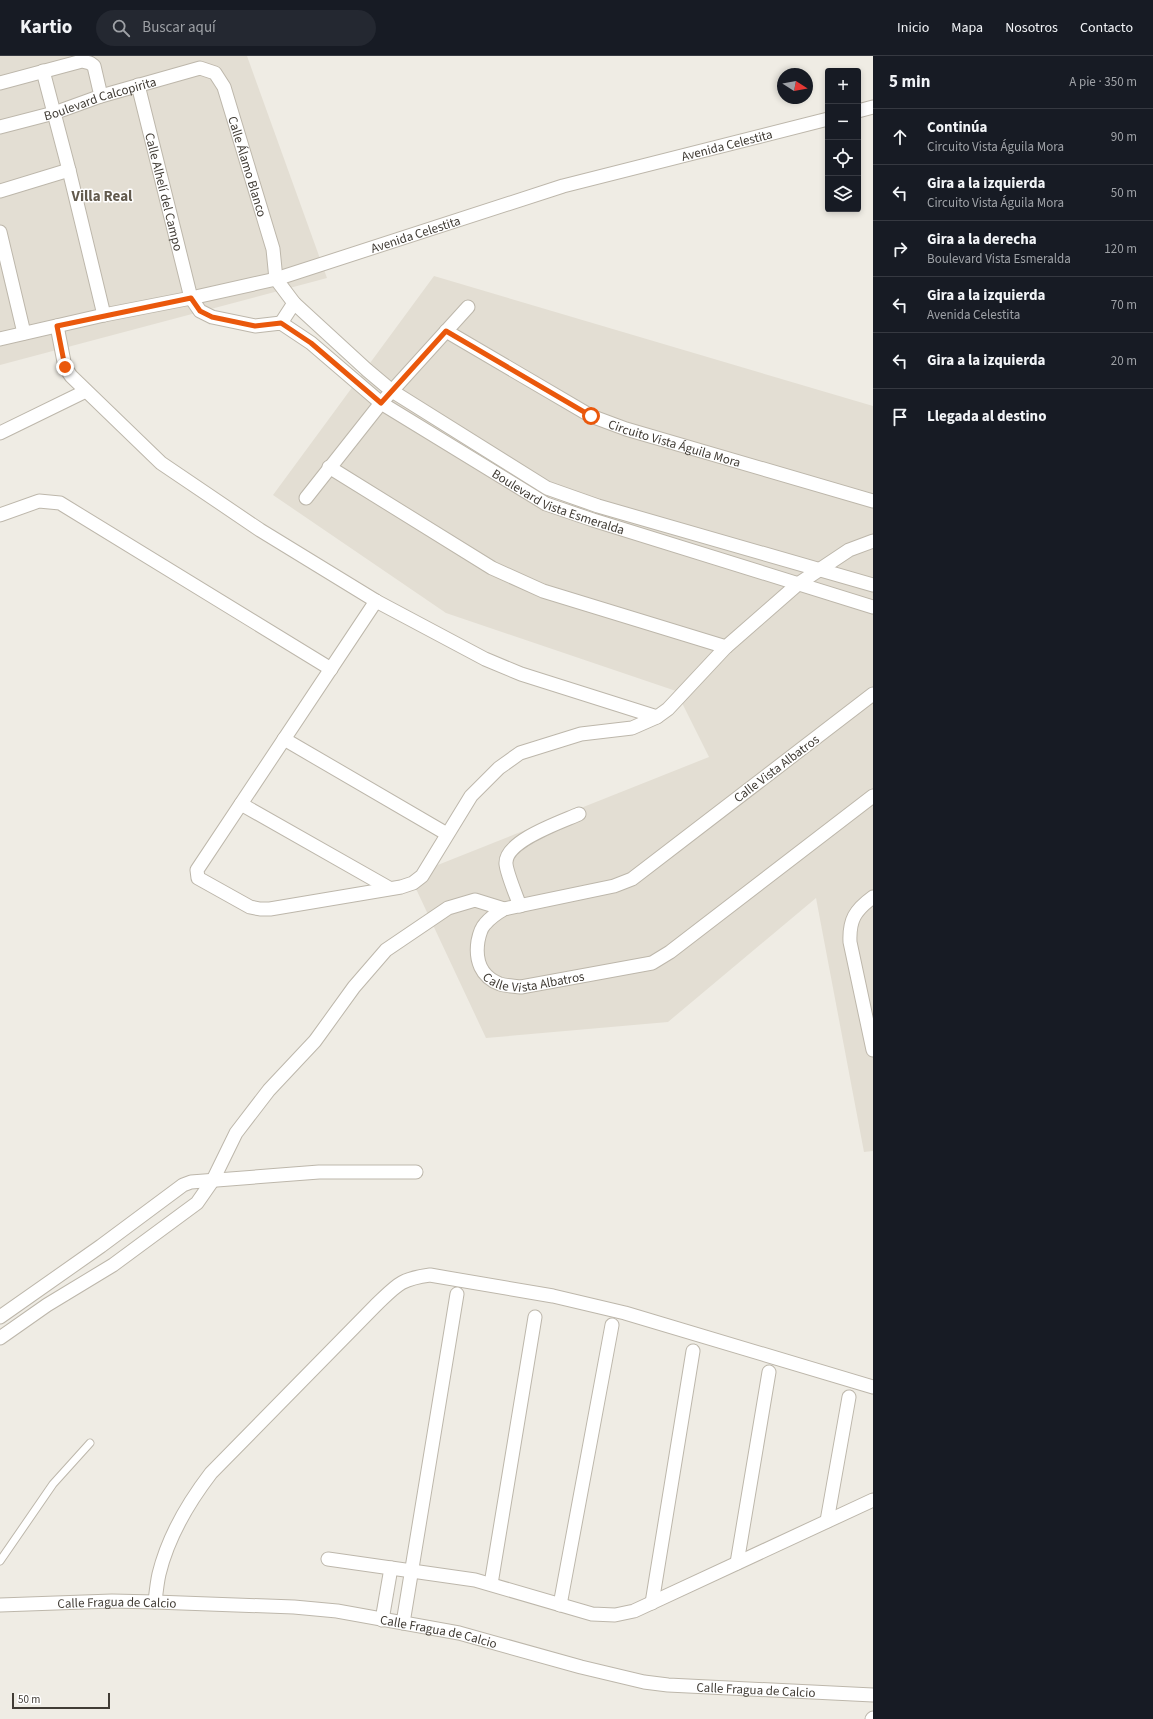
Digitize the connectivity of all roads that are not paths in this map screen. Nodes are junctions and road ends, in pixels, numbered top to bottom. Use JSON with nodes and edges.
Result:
{"nodes":[{"id":1,"x":200,"y":68,"type":"joint"},
{"id":2,"x":43,"y":71,"type":"junction"},
{"id":3,"x":0,"y":83,"type":"edge"},
{"id":4,"x":138,"y":85,"type":"junction"},
{"id":5,"x":101,"y":96,"type":"junction"},
{"id":6,"x":873,"y":107,"type":"edge"},
{"id":7,"x":861,"y":110,"type":"edge"},
{"id":8,"x":54,"y":113,"type":"junction"},
{"id":9,"x":825,"y":120,"type":"edge"},
{"id":10,"x":0,"y":127,"type":"edge"},
{"id":11,"x":69,"y":170,"type":"junction"},
{"id":12,"x":0,"y":191,"type":"edge"},
{"id":13,"x":0,"y":232,"type":"edge"},
{"id":14,"x":276,"y":279,"type":"junction"},
{"id":15,"x":191,"y":298,"type":"junction"},
{"id":16,"x":294,"y":302,"type":"junction"},
{"id":17,"x":468,"y":307,"type":"dead end"},
{"id":18,"x":104,"y":315,"type":"junction"},
{"id":19,"x":281,"y":323,"type":"junction"},
{"id":20,"x":57,"y":326,"type":"junction"},
{"id":21,"x":446,"y":331,"type":"junction"},
{"id":22,"x":24,"y":333,"type":"junction"},
{"id":23,"x":0,"y":339,"type":"edge"},
{"id":24,"x":86,"y":391,"type":"junction"},
{"id":25,"x":392,"y":391,"type":"junction"},
{"id":26,"x":381,"y":403,"type":"junction"},
{"id":27,"x":0,"y":433,"type":"edge"},
{"id":28,"x":329,"y":467,"type":"junction"},
{"id":29,"x":306,"y":498,"type":"dead end"},
{"id":30,"x":873,"y":501,"type":"edge"},
{"id":31,"x":0,"y":515,"type":"edge"},
{"id":32,"x":873,"y":541,"type":"edge"},
{"id":33,"x":819,"y":570,"type":"junction"},
{"id":34,"x":798,"y":584,"type":"junction"},
{"id":35,"x":873,"y":585,"type":"edge"},
{"id":36,"x":376,"y":601,"type":"junction"},
{"id":37,"x":873,"y":607,"type":"edge"},
{"id":38,"x":726,"y":647,"type":"junction"},
{"id":39,"x":331,"y":669,"type":"junction"},
{"id":40,"x":873,"y":694,"type":"edge"},
{"id":41,"x":657,"y":717,"type":"junction"},
{"id":42,"x":284,"y":738,"type":"junction"},
{"id":43,"x":873,"y":796,"type":"edge"},
{"id":44,"x":241,"y":804,"type":"junction"},
{"id":45,"x":579,"y":814,"type":"dead end"},
{"id":46,"x":447,"y":834,"type":"junction"},
{"id":47,"x":389,"y":888,"type":"junction"},
{"id":48,"x":873,"y":897,"type":"edge"},
{"id":49,"x":520,"y":906,"type":"junction"},
{"id":50,"x":504,"y":909,"type":"junction"},
{"id":51,"x":873,"y":1050,"type":"edge"},
{"id":52,"x":416,"y":1172,"type":"dead end"},
{"id":53,"x":213,"y":1180,"type":"junction"},
{"id":54,"x":457,"y":1294,"type":"dead end"},
{"id":55,"x":0,"y":1317,"type":"edge"},
{"id":56,"x":536,"y":1317,"type":"dead end"},
{"id":57,"x":612,"y":1325,"type":"dead end"},
{"id":58,"x":0,"y":1338,"type":"edge"},
{"id":59,"x":693,"y":1351,"type":"dead end"},
{"id":60,"x":769,"y":1372,"type":"dead end"},
{"id":61,"x":873,"y":1387,"type":"edge"},
{"id":62,"x":849,"y":1397,"type":"dead end"},
{"id":63,"x":90,"y":1443,"type":"dead end"},
{"id":64,"x":873,"y":1500,"type":"edge"},
{"id":65,"x":827,"y":1521,"type":"junction"},
{"id":66,"x":328,"y":1558,"type":"dead end"},
{"id":67,"x":0,"y":1561,"type":"edge"},
{"id":68,"x":737,"y":1563,"type":"junction"},
{"id":69,"x":391,"y":1568,"type":"junction"},
{"id":70,"x":411,"y":1570,"type":"junction"},
{"id":71,"x":491,"y":1584,"type":"junction"},
{"id":72,"x":155,"y":1602,"type":"junction"},
{"id":73,"x":652,"y":1603,"type":"junction"},
{"id":74,"x":0,"y":1605,"type":"edge"},
{"id":75,"x":560,"y":1605,"type":"junction"},
{"id":76,"x":382,"y":1620,"type":"junction"},
{"id":77,"x":403,"y":1623,"type":"junction"},
{"id":78,"x":873,"y":1695,"type":"edge"}],
"edges":[{"from":1,"to":4,"type":"street","name":"Boulevard Calcopirita"},
{"from":1,"to":14,"type":"street","name":"Calle Álamo Blanco"},
{"from":2,"to":3,"type":"street"},
{"from":2,"to":5,"type":"street"},
{"from":2,"to":8,"type":"street"},
{"from":4,"to":5,"type":"street","name":"Boulevard Calcopirita"},
{"from":4,"to":15,"type":"street","name":"Calle Alhelí del Campo"},
{"from":5,"to":8,"type":"street","name":"Boulevard Calcopirita"},
{"from":6,"to":7,"type":"street"},
{"from":8,"to":10,"type":"street","name":"Boulevard Calcopirita"},
{"from":8,"to":11,"type":"street"},
{"from":9,"to":14,"type":"street","name":"Avenida Celestita"},
{"from":11,"to":12,"type":"street"},
{"from":11,"to":18,"type":"street"},
{"from":13,"to":22,"type":"street"},
{"from":14,"to":15,"type":"street","name":"Avenida Celestita"},
{"from":14,"to":16,"type":"street","name":"Boulevard Vista Esmeralda"},
{"from":15,"to":18,"type":"street","name":"Avenida Celestita"},
{"from":15,"to":19,"type":"street"},
{"from":16,"to":19,"type":"street"},
{"from":16,"to":25,"type":"street","name":"Boulevard Vista Esmeralda"},
{"from":17,"to":21,"type":"street"},
{"from":18,"to":20,"type":"street","name":"Avenida Celestita"},
{"from":19,"to":26,"type":"street","name":"Boulevard Vista Esmeralda"},
{"from":20,"to":22,"type":"street","name":"Avenida Celestita"},
{"from":20,"to":24,"type":"street"},
{"from":21,"to":25,"type":"street"},
{"from":21,"to":30,"type":"street","name":"Circuito Vista Águila Mora"},
{"from":22,"to":23,"type":"street","name":"Avenida Celestita"},
{"from":24,"to":27,"type":"street"},
{"from":24,"to":36,"type":"street"},
{"from":25,"to":26,"type":"street"},
{"from":25,"to":33,"type":"street","name":"Boulevard Vista Esmeralda"},
{"from":26,"to":28,"type":"street"},
{"from":26,"to":34,"type":"street","name":"Boulevard Vista Esmeralda"},
{"from":28,"to":29,"type":"street"},
{"from":28,"to":38,"type":"street"},
{"from":31,"to":39,"type":"street"},
{"from":32,"to":33,"type":"street"},
{"from":33,"to":34,"type":"street"},
{"from":33,"to":35,"type":"street","name":"Boulevard Vista Esmeralda"},
{"from":34,"to":37,"type":"street","name":"Boulevard Vista Esmeralda"},
{"from":34,"to":38,"type":"street"},
{"from":36,"to":39,"type":"street"},
{"from":36,"to":41,"type":"street"},
{"from":38,"to":41,"type":"street"},
{"from":39,"to":42,"type":"street"},
{"from":40,"to":49,"type":"street","name":"Calle Vista Albatros"},
{"from":41,"to":46,"type":"street"},
{"from":42,"to":44,"type":"street"},
{"from":42,"to":46,"type":"street"},
{"from":43,"to":50,"type":"street","name":"Calle Vista Albatros"},
{"from":44,"to":47,"type":"street"},
{"from":44,"to":47,"type":"street"},
{"from":45,"to":49,"type":"street"},
{"from":46,"to":47,"type":"street"},
{"from":48,"to":51,"type":"street"},
{"from":49,"to":50,"type":"street","name":"Calle Vista Albatros"},
{"from":50,"to":53,"type":"street"},
{"from":52,"to":53,"type":"street"},
{"from":53,"to":55,"type":"street"},
{"from":53,"to":58,"type":"street"},
{"from":54,"to":70,"type":"street"},
{"from":56,"to":71,"type":"street"},
{"from":57,"to":75,"type":"street"},
{"from":59,"to":73,"type":"street"},
{"from":60,"to":68,"type":"street"},
{"from":61,"to":72,"type":"street"},
{"from":62,"to":65,"type":"street"},
{"from":63,"to":67,"type":"lane"},
{"from":64,"to":65,"type":"street"},
{"from":65,"to":68,"type":"street"},
{"from":66,"to":69,"type":"street"},
{"from":68,"to":73,"type":"street"},
{"from":69,"to":70,"type":"street"},
{"from":69,"to":76,"type":"street"},
{"from":70,"to":71,"type":"street"},
{"from":70,"to":77,"type":"street"},
{"from":71,"to":75,"type":"street"},
{"from":72,"to":74,"type":"street","name":"Calle Fragua de Calcio"},
{"from":72,"to":76,"type":"street","name":"Calle Fragua de Calcio"},
{"from":73,"to":75,"type":"street"},
{"from":76,"to":77,"type":"street","name":"Calle Fragua de Calcio"},
{"from":77,"to":78,"type":"street","name":"Calle Fragua de Calcio"}]}
